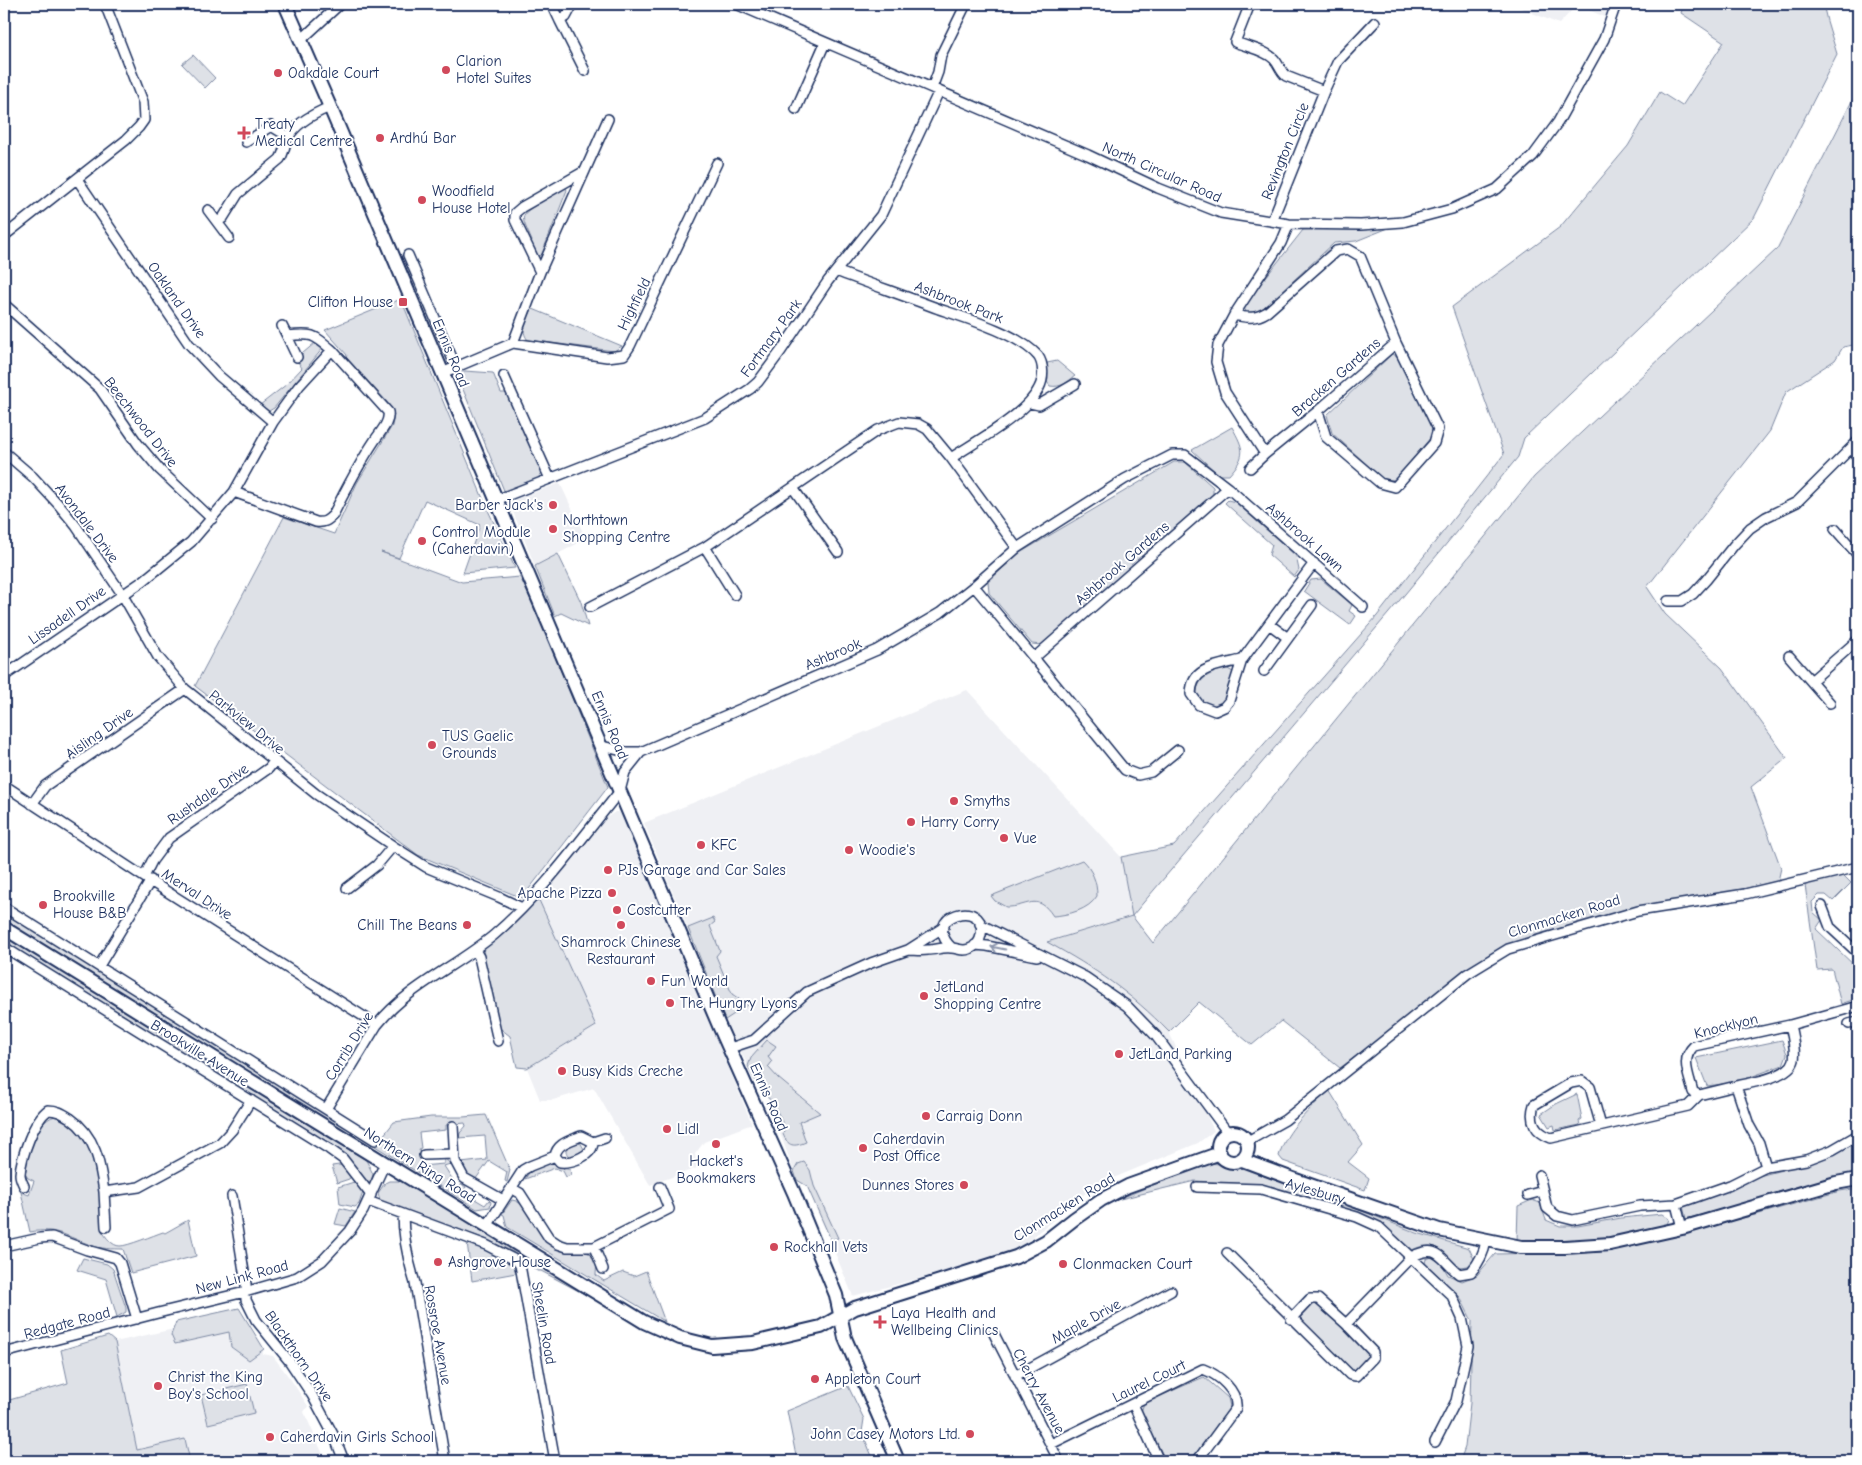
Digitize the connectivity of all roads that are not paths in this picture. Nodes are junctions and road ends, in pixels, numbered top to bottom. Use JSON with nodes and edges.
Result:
{"nodes":[{"id":1,"x":104,"y":4,"type":"edge"},
{"id":2,"x":285,"y":4,"type":"edge"},
{"id":3,"x":340,"y":4,"type":"edge"},
{"id":4,"x":552,"y":4,"type":"edge"},
{"id":5,"x":573,"y":4,"type":"edge"},
{"id":6,"x":736,"y":4,"type":"edge"},
{"id":7,"x":966,"y":4,"type":"edge"},
{"id":8,"x":1250,"y":4,"type":"edge"},
{"id":9,"x":1616,"y":4,"type":"edge"},
{"id":10,"x":560,"y":21,"type":"junction"},
{"id":11,"x":1375,"y":22,"type":"dead end"},
{"id":12,"x":301,"y":40,"type":"junction"},
{"id":13,"x":825,"y":42,"type":"junction"},
{"id":14,"x":585,"y":71,"type":"dead end"},
{"id":15,"x":935,"y":90,"type":"junction"},
{"id":16,"x":1324,"y":91,"type":"junction"},
{"id":17,"x":330,"y":106,"type":"junction"},
{"id":18,"x":796,"y":109,"type":"dead end"},
{"id":19,"x":608,"y":119,"type":"dead end"},
{"id":20,"x":289,"y":137,"type":"junction"},
{"id":21,"x":246,"y":142,"type":"dead end"},
{"id":22,"x":717,"y":163,"type":"dead end"},
{"id":23,"x":584,"y":171,"type":"junction"},
{"id":24,"x":77,"y":178,"type":"junction"},
{"id":25,"x":208,"y":210,"type":"dead end"},
{"id":26,"x":1272,"y":221,"type":"junction"},
{"id":27,"x":217,"y":222,"type":"junction"},
{"id":28,"x":1289,"y":224,"type":"junction"},
{"id":29,"x":4,"y":236,"type":"edge"},
{"id":30,"x":229,"y":238,"type":"dead end"},
{"id":31,"x":408,"y":255,"type":"dead end"},
{"id":32,"x":836,"y":271,"type":"junction"},
{"id":33,"x":540,"y":272,"type":"junction"},
{"id":34,"x":4,"y":304,"type":"edge"},
{"id":35,"x":1234,"y":315,"type":"junction"},
{"id":36,"x":282,"y":326,"type":"dead end"},
{"id":37,"x":287,"y":336,"type":"junction"},
{"id":38,"x":1396,"y":342,"type":"junction"},
{"id":39,"x":514,"y":343,"type":"junction"},
{"id":40,"x":332,"y":350,"type":"junction"},
{"id":41,"x":298,"y":357,"type":"dead end"},
{"id":42,"x":456,"y":367,"type":"junction"},
{"id":43,"x":442,"y":373,"type":"junction"},
{"id":44,"x":504,"y":376,"type":"dead end"},
{"id":45,"x":1075,"y":384,"type":"dead end"},
{"id":46,"x":1040,"y":388,"type":"junction"},
{"id":47,"x":1058,"y":394,"type":"junction"},
{"id":48,"x":1030,"y":403,"type":"junction"},
{"id":49,"x":1318,"y":411,"type":"junction"},
{"id":50,"x":273,"y":422,"type":"junction"},
{"id":51,"x":1858,"y":441,"type":"edge"},
{"id":52,"x":1851,"y":448,"type":"junction"},
{"id":53,"x":4,"y":452,"type":"edge"},
{"id":54,"x":1265,"y":454,"type":"junction"},
{"id":55,"x":1858,"y":457,"type":"edge"},
{"id":56,"x":951,"y":458,"type":"junction"},
{"id":57,"x":1250,"y":468,"type":"dead end"},
{"id":58,"x":550,"y":478,"type":"junction"},
{"id":59,"x":793,"y":488,"type":"junction"},
{"id":60,"x":1228,"y":488,"type":"junction"},
{"id":61,"x":234,"y":492,"type":"junction"},
{"id":62,"x":496,"y":500,"type":"junction"},
{"id":63,"x":212,"y":518,"type":"junction"},
{"id":64,"x":1835,"y":529,"type":"dead end"},
{"id":65,"x":705,"y":547,"type":"junction"},
{"id":66,"x":1017,"y":548,"type":"junction"},
{"id":67,"x":838,"y":552,"type":"dead end"},
{"id":68,"x":1858,"y":555,"type":"edge"},
{"id":69,"x":1314,"y":563,"type":"junction"},
{"id":70,"x":974,"y":586,"type":"junction"},
{"id":71,"x":122,"y":594,"type":"junction"},
{"id":72,"x":735,"y":595,"type":"dead end"},
{"id":73,"x":1668,"y":601,"type":"dead end"},
{"id":74,"x":1312,"y":605,"type":"dead end"},
{"id":75,"x":590,"y":607,"type":"dead end"},
{"id":76,"x":1363,"y":607,"type":"dead end"},
{"id":77,"x":1269,"y":624,"type":"junction"},
{"id":78,"x":1288,"y":638,"type":"junction"},
{"id":79,"x":1858,"y":640,"type":"edge"},
{"id":80,"x":1789,"y":656,"type":"dead end"},
{"id":81,"x":1034,"y":658,"type":"junction"},
{"id":82,"x":1242,"y":660,"type":"junction"},
{"id":83,"x":1264,"y":671,"type":"dead end"},
{"id":84,"x":4,"y":676,"type":"edge"},
{"id":85,"x":1811,"y":681,"type":"junction"},
{"id":86,"x":185,"y":690,"type":"junction"},
{"id":87,"x":1830,"y":703,"type":"dead end"},
{"id":88,"x":602,"y":746,"type":"junction"},
{"id":89,"x":1178,"y":750,"type":"dead end"},
{"id":90,"x":641,"y":752,"type":"junction"},
{"id":91,"x":274,"y":761,"type":"junction"},
{"id":92,"x":4,"y":785,"type":"edge"},
{"id":93,"x":620,"y":791,"type":"junction"},
{"id":94,"x":32,"y":804,"type":"junction"},
{"id":95,"x":392,"y":846,"type":"junction"},
{"id":96,"x":1858,"y":867,"type":"edge"},
{"id":97,"x":147,"y":879,"type":"junction"},
{"id":98,"x":347,"y":888,"type":"dead end"},
{"id":99,"x":1822,"y":906,"type":"dead end"},
{"id":100,"x":4,"y":907,"type":"edge"},
{"id":101,"x":522,"y":908,"type":"junction"},
{"id":102,"x":980,"y":924,"type":"junction"},
{"id":103,"x":944,"y":927,"type":"junction"},
{"id":104,"x":4,"y":928,"type":"edge"},
{"id":105,"x":975,"y":946,"type":"junction"},
{"id":106,"x":4,"y":947,"type":"edge"},
{"id":107,"x":952,"y":948,"type":"junction"},
{"id":108,"x":474,"y":950,"type":"junction"},
{"id":109,"x":908,"y":950,"type":"junction"},
{"id":110,"x":1858,"y":953,"type":"edge"},
{"id":111,"x":1054,"y":960,"type":"junction"},
{"id":112,"x":99,"y":966,"type":"junction"},
{"id":113,"x":1858,"y":1006,"type":"edge"},
{"id":114,"x":377,"y":1025,"type":"junction"},
{"id":115,"x":1790,"y":1025,"type":"junction"},
{"id":116,"x":498,"y":1040,"type":"dead end"},
{"id":117,"x":730,"y":1048,"type":"junction"},
{"id":118,"x":1736,"y":1086,"type":"junction"},
{"id":119,"x":1699,"y":1096,"type":"junction"},
{"id":120,"x":251,"y":1100,"type":"junction"},
{"id":121,"x":326,"y":1109,"type":"junction"},
{"id":122,"x":453,"y":1126,"type":"dead end"},
{"id":123,"x":1601,"y":1126,"type":"junction"},
{"id":124,"x":1228,"y":1133,"type":"junction"},
{"id":125,"x":1858,"y":1135,"type":"edge"},
{"id":126,"x":605,"y":1138,"type":"dead end"},
{"id":127,"x":375,"y":1140,"type":"dead end"},
{"id":128,"x":593,"y":1142,"type":"junction"},
{"id":129,"x":1248,"y":1144,"type":"junction"},
{"id":130,"x":1220,"y":1153,"type":"junction"},
{"id":131,"x":454,"y":1154,"type":"junction"},
{"id":132,"x":424,"y":1155,"type":"dead end"},
{"id":133,"x":555,"y":1156,"type":"junction"},
{"id":134,"x":1242,"y":1160,"type":"junction"},
{"id":135,"x":385,"y":1162,"type":"junction"},
{"id":136,"x":1766,"y":1167,"type":"junction"},
{"id":137,"x":1273,"y":1170,"type":"junction"},
{"id":138,"x":1539,"y":1175,"type":"dead end"},
{"id":139,"x":1858,"y":1178,"type":"edge"},
{"id":140,"x":24,"y":1186,"type":"dead end"},
{"id":141,"x":660,"y":1187,"type":"dead end"},
{"id":142,"x":1197,"y":1187,"type":"dead end"},
{"id":143,"x":511,"y":1188,"type":"junction"},
{"id":144,"x":1543,"y":1191,"type":"junction"},
{"id":145,"x":104,"y":1192,"type":"junction"},
{"id":146,"x":1528,"y":1195,"type":"dead end"},
{"id":147,"x":232,"y":1196,"type":"dead end"},
{"id":148,"x":370,"y":1198,"type":"junction"},
{"id":149,"x":503,"y":1200,"type":"junction"},
{"id":150,"x":1676,"y":1204,"type":"junction"},
{"id":151,"x":404,"y":1214,"type":"junction"},
{"id":152,"x":487,"y":1226,"type":"junction"},
{"id":153,"x":106,"y":1227,"type":"dead end"},
{"id":154,"x":1682,"y":1228,"type":"junction"},
{"id":155,"x":1486,"y":1241,"type":"junction"},
{"id":156,"x":4,"y":1246,"type":"edge"},
{"id":157,"x":594,"y":1247,"type":"junction"},
{"id":158,"x":1227,"y":1253,"type":"dead end"},
{"id":159,"x":1411,"y":1257,"type":"junction"},
{"id":160,"x":603,"y":1269,"type":"dead end"},
{"id":161,"x":1171,"y":1291,"type":"dead end"},
{"id":162,"x":245,"y":1292,"type":"junction"},
{"id":163,"x":841,"y":1316,"type":"junction"},
{"id":164,"x":137,"y":1318,"type":"junction"},
{"id":165,"x":1292,"y":1318,"type":"junction"},
{"id":166,"x":1346,"y":1324,"type":"junction"},
{"id":167,"x":994,"y":1334,"type":"dead end"},
{"id":168,"x":4,"y":1353,"type":"edge"},
{"id":169,"x":1015,"y":1376,"type":"junction"},
{"id":170,"x":1133,"y":1404,"type":"junction"},
{"id":171,"x":1435,"y":1442,"type":"dead end"},
{"id":172,"x":1051,"y":1444,"type":"junction"},
{"id":173,"x":344,"y":1461,"type":"edge"},
{"id":174,"x":445,"y":1461,"type":"edge"},
{"id":175,"x":555,"y":1461,"type":"edge"},
{"id":176,"x":898,"y":1461,"type":"edge"},
{"id":177,"x":1059,"y":1461,"type":"edge"},
{"id":178,"x":1159,"y":1461,"type":"edge"},
{"id":179,"x":1197,"y":1461,"type":"edge"}],
"edges":[{"from":1,"to":24,"type":"street"},
{"from":2,"to":12,"type":"main road","name":"Ennis Road"},
{"from":3,"to":12,"type":"street"},
{"from":4,"to":10,"type":"street"},
{"from":5,"to":10,"type":"street"},
{"from":6,"to":13,"type":"street","name":"North Circular Road"},
{"from":7,"to":15,"type":"street","name":"Fortmary Park"},
{"from":8,"to":16,"type":"street","name":"Revington Circle"},
{"from":9,"to":28,"type":"street","name":"North Circular Road"},
{"from":10,"to":14,"type":"street"},
{"from":11,"to":16,"type":"street","name":"Revington Circle"},
{"from":12,"to":17,"type":"main road","name":"Ennis Road"},
{"from":13,"to":15,"type":"street","name":"North Circular Road"},
{"from":13,"to":18,"type":"street"},
{"from":15,"to":26,"type":"street","name":"North Circular Road"},
{"from":15,"to":32,"type":"street","name":"Fortmary Park"},
{"from":16,"to":26,"type":"street","name":"Revington Circle"},
{"from":17,"to":20,"type":"street"},
{"from":17,"to":43,"type":"main road","name":"Ennis Road"},
{"from":19,"to":23,"type":"street"},
{"from":20,"to":21,"type":"street"},
{"from":20,"to":27,"type":"street"},
{"from":22,"to":39,"type":"street","name":"Highfield"},
{"from":23,"to":33,"type":"street"},
{"from":23,"to":33,"type":"street"},
{"from":24,"to":29,"type":"street"},
{"from":24,"to":50,"type":"street","name":"Oakland Drive"},
{"from":25,"to":27,"type":"street"},
{"from":26,"to":28,"type":"street","name":"North Circular Road"},
{"from":27,"to":30,"type":"street"},
{"from":28,"to":35,"type":"street"},
{"from":31,"to":42,"type":"street"},
{"from":32,"to":46,"type":"street","name":"Ashbrook Park"},
{"from":32,"to":58,"type":"street","name":"Fortmary Park"},
{"from":33,"to":39,"type":"street"},
{"from":34,"to":63,"type":"street","name":"Beechwood Drive"},
{"from":35,"to":38,"type":"street","name":"Bracken Gardens"},
{"from":35,"to":54,"type":"street"},
{"from":36,"to":37,"type":"street"},
{"from":37,"to":40,"type":"street"},
{"from":37,"to":41,"type":"street"},
{"from":38,"to":49,"type":"street","name":"Bracken Gardens"},
{"from":38,"to":49,"type":"street"},
{"from":39,"to":42,"type":"street"},
{"from":40,"to":50,"type":"street"},
{"from":40,"to":61,"type":"street"},
{"from":42,"to":43,"type":"street"},
{"from":43,"to":62,"type":"main road","name":"Ennis Road"},
{"from":44,"to":58,"type":"street"},
{"from":45,"to":47,"type":"street"},
{"from":46,"to":47,"type":"street"},
{"from":46,"to":48,"type":"street"},
{"from":47,"to":48,"type":"street"},
{"from":48,"to":56,"type":"street"},
{"from":49,"to":54,"type":"street","name":"Bracken Gardens"},
{"from":50,"to":61,"type":"street"},
{"from":51,"to":52,"type":"street"},
{"from":52,"to":55,"type":"street"},
{"from":52,"to":73,"type":"street"},
{"from":53,"to":71,"type":"street","name":"Avondale Drive"},
{"from":54,"to":57,"type":"street","name":"Bracken Gardens"},
{"from":56,"to":59,"type":"street"},
{"from":56,"to":66,"type":"street"},
{"from":58,"to":62,"type":"street","name":"Fortmary Park"},
{"from":59,"to":65,"type":"street"},
{"from":59,"to":67,"type":"street"},
{"from":60,"to":66,"type":"street","name":"Ashbrook"},
{"from":60,"to":69,"type":"street","name":"Ashbrook Lawn"},
{"from":60,"to":81,"type":"street","name":"Ashbrook Gardens"},
{"from":61,"to":63,"type":"street"},
{"from":62,"to":88,"type":"main road","name":"Ennis Road"},
{"from":63,"to":71,"type":"street"},
{"from":64,"to":68,"type":"street"},
{"from":65,"to":72,"type":"street"},
{"from":65,"to":75,"type":"street"},
{"from":66,"to":70,"type":"street","name":"Ashbrook"},
{"from":69,"to":76,"type":"street","name":"Ashbrook Lawn"},
{"from":69,"to":77,"type":"street"},
{"from":70,"to":81,"type":"street"},
{"from":70,"to":90,"type":"street","name":"Ashbrook"},
{"from":71,"to":84,"type":"street","name":"Lissadell Drive"},
{"from":71,"to":86,"type":"street","name":"Parkview Drive"},
{"from":74,"to":78,"type":"street"},
{"from":77,"to":78,"type":"street"},
{"from":77,"to":82,"type":"street"},
{"from":78,"to":83,"type":"street"},
{"from":79,"to":85,"type":"street"},
{"from":80,"to":85,"type":"street"},
{"from":81,"to":89,"type":"street"},
{"from":82,"to":82,"type":"street"},
{"from":85,"to":87,"type":"street"},
{"from":86,"to":91,"type":"street","name":"Parkview Drive"},
{"from":86,"to":94,"type":"street","name":"Aisling Drive"},
{"from":88,"to":90,"type":"street","name":"Ashbrook"},
{"from":88,"to":93,"type":"main road","name":"Ennis Road"},
{"from":90,"to":93,"type":"street","name":"Ashbrook"},
{"from":91,"to":95,"type":"street","name":"Parkview Drive"},
{"from":91,"to":97,"type":"street","name":"Rushdale Drive"},
{"from":92,"to":94,"type":"street","name":"Merval Drive"},
{"from":93,"to":101,"type":"street","name":"Corrib Drive"},
{"from":93,"to":117,"type":"main road","name":"Ennis Road"},
{"from":94,"to":97,"type":"street","name":"Merval Drive"},
{"from":95,"to":98,"type":"street"},
{"from":95,"to":101,"type":"street","name":"Parkview Drive"},
{"from":96,"to":129,"type":"street","name":"Clonmacken Road"},
{"from":97,"to":112,"type":"street","name":"Rushdale Drive"},
{"from":97,"to":114,"type":"street","name":"Merval Drive"},
{"from":99,"to":110,"type":"street"},
{"from":100,"to":112,"type":"street","name":"Brookville Avenue"},
{"from":101,"to":108,"type":"street","name":"Corrib Drive"},
{"from":102,"to":103,"type":"street"},
{"from":102,"to":105,"type":"street"},
{"from":102,"to":111,"type":"street"},
{"from":103,"to":107,"type":"street"},
{"from":103,"to":109,"type":"street"},
{"from":104,"to":135,"type":"main road","name":"Northern Ring Road"},
{"from":105,"to":107,"type":"street"},
{"from":111,"to":105,"type":"street","one_way":true},
{"from":106,"to":120,"type":"street","name":"Brookville Avenue"},
{"from":107,"to":109,"type":"street"},
{"from":108,"to":114,"type":"street","name":"Corrib Drive"},
{"from":108,"to":116,"type":"street"},
{"from":109,"to":117,"type":"street"},
{"from":111,"to":124,"type":"street"},
{"from":112,"to":121,"type":"street","name":"Brookville Avenue"},
{"from":113,"to":115,"type":"street","name":"Knocklyon"},
{"from":114,"to":121,"type":"street","name":"Corrib Drive"},
{"from":115,"to":118,"type":"street"},
{"from":115,"to":119,"type":"street","name":"Knocklyon"},
{"from":117,"to":163,"type":"main road","name":"Ennis Road"},
{"from":118,"to":119,"type":"street"},
{"from":118,"to":136,"type":"street"},
{"from":119,"to":123,"type":"street"},
{"from":120,"to":145,"type":"street"},
{"from":120,"to":148,"type":"street","name":"Brookville Avenue"},
{"from":121,"to":127,"type":"street","name":"Brookville Avenue"},
{"from":122,"to":131,"type":"street"},
{"from":123,"to":123,"type":"street"},
{"from":124,"to":129,"type":"main road"},
{"from":124,"to":130,"type":"main road"},
{"from":125,"to":136,"type":"street"},
{"from":126,"to":128,"type":"street"},
{"from":128,"to":133,"type":"street"},
{"from":128,"to":133,"type":"street"},
{"from":129,"to":134,"type":"main road"},
{"from":129,"to":137,"type":"main road"},
{"from":130,"to":134,"type":"main road"},
{"from":130,"to":163,"type":"main road","name":"Clonmacken Road"},
{"from":131,"to":132,"type":"street"},
{"from":131,"to":149,"type":"street"},
{"from":133,"to":143,"type":"street"},
{"from":134,"to":137,"type":"main road"},
{"from":135,"to":148,"type":"street","name":"New Link Road"},
{"from":135,"to":152,"type":"main road","name":"Northern Ring Road"},
{"from":136,"to":150,"type":"street"},
{"from":137,"to":155,"type":"main road"},
{"from":138,"to":144,"type":"street"},
{"from":139,"to":154,"type":"main road"},
{"from":140,"to":145,"type":"street"},
{"from":141,"to":157,"type":"street"},
{"from":142,"to":159,"type":"street","name":"Aylesbury"},
{"from":143,"to":149,"type":"street"},
{"from":143,"to":157,"type":"street"},
{"from":144,"to":146,"type":"street"},
{"from":144,"to":150,"type":"street"},
{"from":145,"to":153,"type":"street"},
{"from":147,"to":162,"type":"street","name":"Blackthorn Drive"},
{"from":148,"to":151,"type":"street","name":"Sheelin Road"},
{"from":148,"to":162,"type":"street","name":"New Link Road"},
{"from":149,"to":152,"type":"street"},
{"from":150,"to":154,"type":"street"},
{"from":151,"to":174,"type":"street","name":"Rossroe Avenue"},
{"from":151,"to":175,"type":"street","name":"Sheelin Road"},
{"from":152,"to":163,"type":"main road","name":"Northern Ring Road"},
{"from":154,"to":155,"type":"main road"},
{"from":155,"to":159,"type":"street"},
{"from":156,"to":164,"type":"street"},
{"from":157,"to":160,"type":"street"},
{"from":158,"to":165,"type":"street"},
{"from":159,"to":166,"type":"street"},
{"from":159,"to":171,"type":"street","name":"Aylesbury"},
{"from":161,"to":169,"type":"street","name":"Maple Drive"},
{"from":162,"to":164,"type":"street","name":"New Link Road"},
{"from":162,"to":173,"type":"street","name":"Blackthorn Drive"},
{"from":163,"to":176,"type":"main road","name":"Ennis Road"},
{"from":164,"to":168,"type":"street","name":"Redgate Road"},
{"from":165,"to":166,"type":"street"},
{"from":165,"to":166,"type":"street"},
{"from":167,"to":169,"type":"street","name":"Cherry Avenue"},
{"from":169,"to":172,"type":"street","name":"Cherry Avenue"},
{"from":170,"to":172,"type":"street","name":"Laurel Court"},
{"from":170,"to":178,"type":"street"},
{"from":170,"to":179,"type":"street","name":"Laurel Court"},
{"from":172,"to":177,"type":"street","name":"Cherry Avenue"}]}
